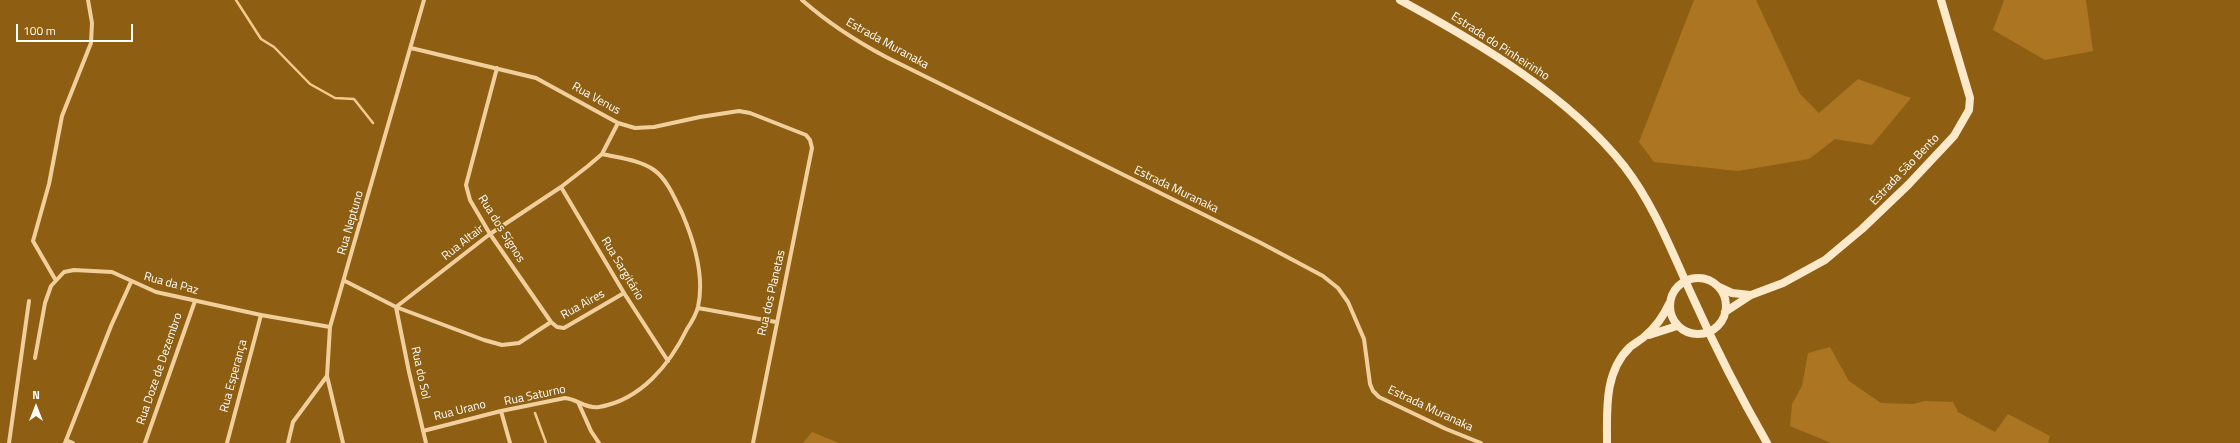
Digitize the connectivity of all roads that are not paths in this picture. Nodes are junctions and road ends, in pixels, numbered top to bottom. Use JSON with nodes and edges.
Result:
{"nodes":[{"id":1,"x":88,"y":0,"type":"edge"},
{"id":2,"x":424,"y":0,"type":"edge"},
{"id":3,"x":802,"y":0,"type":"edge"},
{"id":4,"x":1400,"y":0,"type":"edge"},
{"id":5,"x":1941,"y":0,"type":"edge"},
{"id":6,"x":411,"y":48,"type":"junction"},
{"id":7,"x":497,"y":68,"type":"junction"},
{"id":8,"x":618,"y":123,"type":"junction"},
{"id":9,"x":812,"y":148,"type":"joint"},
{"id":10,"x":602,"y":154,"type":"junction"},
{"id":11,"x":561,"y":187,"type":"junction"},
{"id":12,"x":490,"y":234,"type":"junction"},
{"id":13,"x":56,"y":279,"type":"junction"},
{"id":14,"x":345,"y":281,"type":"junction"},
{"id":15,"x":1685,"y":281,"type":"junction"},
{"id":16,"x":131,"y":282,"type":"junction"},
{"id":17,"x":1718,"y":287,"type":"junction"},
{"id":18,"x":624,"y":293,"type":"junction"},
{"id":19,"x":1751,"y":295,"type":"junction"},
{"id":20,"x":29,"y":301,"type":"dead end"},
{"id":21,"x":195,"y":301,"type":"junction"},
{"id":22,"x":1670,"y":304,"type":"junction"},
{"id":23,"x":396,"y":307,"type":"junction"},
{"id":24,"x":698,"y":308,"type":"junction"},
{"id":25,"x":1725,"y":312,"type":"junction"},
{"id":26,"x":261,"y":315,"type":"junction"},
{"id":27,"x":551,"y":322,"type":"junction"},
{"id":28,"x":776,"y":322,"type":"junction"},
{"id":29,"x":1678,"y":326,"type":"junction"},
{"id":30,"x":330,"y":327,"type":"junction"},
{"id":31,"x":1708,"y":332,"type":"junction"},
{"id":32,"x":1646,"y":336,"type":"junction"},
{"id":33,"x":35,"y":358,"type":"dead end"},
{"id":34,"x":668,"y":361,"type":"junction"},
{"id":35,"x":327,"y":376,"type":"junction"},
{"id":36,"x":578,"y":402,"type":"junction"},
{"id":37,"x":501,"y":411,"type":"junction"},
{"id":38,"x":423,"y":431,"type":"junction"},
{"id":39,"x":66,"y":442,"type":"edge"},
{"id":40,"x":9,"y":443,"type":"edge"},
{"id":41,"x":73,"y":443,"type":"edge"},
{"id":42,"x":145,"y":443,"type":"edge"},
{"id":43,"x":227,"y":443,"type":"edge"},
{"id":44,"x":288,"y":443,"type":"edge"},
{"id":45,"x":343,"y":443,"type":"edge"},
{"id":46,"x":426,"y":443,"type":"edge"},
{"id":47,"x":510,"y":443,"type":"edge"},
{"id":48,"x":599,"y":443,"type":"edge"},
{"id":49,"x":753,"y":443,"type":"edge"},
{"id":50,"x":1481,"y":443,"type":"edge"},
{"id":51,"x":1607,"y":443,"type":"edge"},
{"id":52,"x":1767,"y":443,"type":"edge"}],
"edges":[{"from":1,"to":13,"type":"street"},
{"from":2,"to":6,"type":"street","name":"Rua Neptuno"},
{"from":3,"to":50,"type":"street","name":"Estrada Muranaka"},
{"from":4,"to":15,"type":"street","name":"Estrada do Pinheirinho"},
{"from":5,"to":19,"type":"street","name":"Estrada São Bento"},
{"from":6,"to":7,"type":"street","name":"Rua Venus"},
{"from":6,"to":14,"type":"street","name":"Rua Neptuno"},
{"from":7,"to":8,"type":"street","name":"Rua Venus"},
{"from":7,"to":12,"type":"street","name":"Rua dos Sígnos"},
{"from":8,"to":9,"type":"street","name":"Rua Venus"},
{"from":8,"to":10,"type":"street"},
{"from":9,"to":28,"type":"street","name":"Rua dos Planetas"},
{"from":10,"to":11,"type":"street","name":"Rua Altair"},
{"from":10,"to":24,"type":"street"},
{"from":11,"to":12,"type":"street","name":"Rua Altair"},
{"from":11,"to":18,"type":"street","name":"Rua Sargitário"},
{"from":12,"to":23,"type":"street","name":"Rua Altair"},
{"from":12,"to":27,"type":"street","name":"Rua dos Sígnos"},
{"from":13,"to":16,"type":"street"},
{"from":13,"to":33,"type":"street"},
{"from":14,"to":23,"type":"street"},
{"from":14,"to":30,"type":"street","name":"Rua Neptuno"},
{"from":15,"to":17,"type":"street"},
{"from":15,"to":22,"type":"street"},
{"from":15,"to":31,"type":"street","name":"Estrada do Pinheirinho"},
{"from":16,"to":21,"type":"street","name":"Rua da Paz"},
{"from":16,"to":39,"type":"street","name":"Rua da Paz"},
{"from":17,"to":19,"type":"street","name":"Estrada São Bento"},
{"from":17,"to":25,"type":"street"},
{"from":18,"to":27,"type":"street","name":"Rua Aires"},
{"from":18,"to":34,"type":"street","name":"Rua Sargitário"},
{"from":19,"to":25,"type":"street","name":"Estrada São Bento"},
{"from":20,"to":40,"type":"street"},
{"from":21,"to":26,"type":"street","name":"Rua da Paz"},
{"from":21,"to":42,"type":"street","name":"Rua Doze de Dezembro"},
{"from":22,"to":29,"type":"street"},
{"from":22,"to":32,"type":"street"},
{"from":23,"to":27,"type":"street"},
{"from":23,"to":38,"type":"street","name":"Rua do Sol"},
{"from":24,"to":28,"type":"street"},
{"from":24,"to":34,"type":"street","name":"Rua Saturno"},
{"from":25,"to":31,"type":"street"},
{"from":26,"to":30,"type":"street","name":"Rua da Paz"},
{"from":26,"to":43,"type":"street","name":"Rua Esperança"},
{"from":28,"to":49,"type":"street","name":"Rua dos Planetas"},
{"from":29,"to":31,"type":"street"},
{"from":29,"to":32,"type":"street"},
{"from":30,"to":35,"type":"street","name":"Rua Neptuno"},
{"from":31,"to":52,"type":"street","name":"Estrada do Pinheirinho"},
{"from":32,"to":51,"type":"street"},
{"from":34,"to":36,"type":"street","name":"Rua Saturno"},
{"from":35,"to":44,"type":"street"},
{"from":35,"to":45,"type":"street","name":"Rua Neptuno"},
{"from":36,"to":37,"type":"street","name":"Rua Saturno"},
{"from":36,"to":48,"type":"street"},
{"from":37,"to":38,"type":"street","name":"Rua Urano"},
{"from":37,"to":47,"type":"street","name":"Rua Saturno"},
{"from":38,"to":46,"type":"street","name":"Rua do Sol"},
{"from":39,"to":41,"type":"street"}]}
